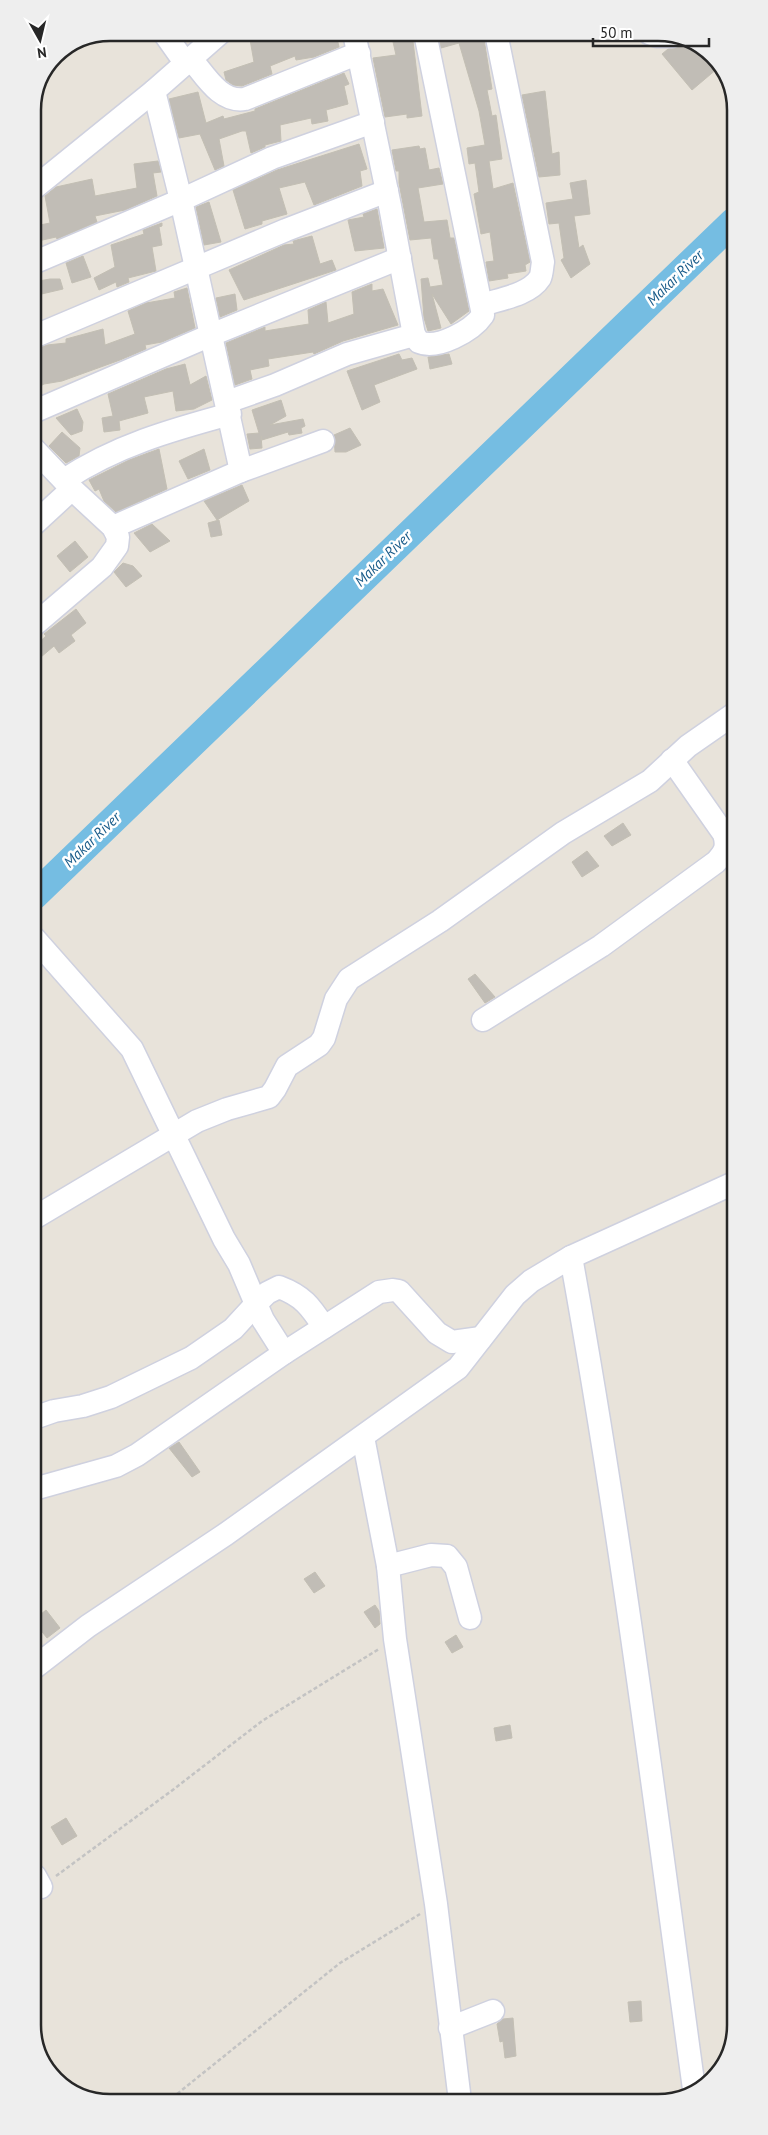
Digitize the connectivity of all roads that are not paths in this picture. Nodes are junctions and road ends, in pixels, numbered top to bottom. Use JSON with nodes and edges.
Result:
{"nodes":[{"id":1,"x":171,"y":41,"type":"edge"},
{"id":2,"x":210,"y":41,"type":"edge"},
{"id":3,"x":427,"y":41,"type":"edge"},
{"id":4,"x":498,"y":41,"type":"edge"},
{"id":5,"x":356,"y":43,"type":"edge"},
{"id":6,"x":188,"y":61,"type":"junction"},
{"id":7,"x":154,"y":91,"type":"junction"},
{"id":8,"x":373,"y":122,"type":"junction"},
{"id":9,"x":41,"y":183,"type":"edge"},
{"id":10,"x":387,"y":191,"type":"junction"},
{"id":11,"x":181,"y":200,"type":"junction"},
{"id":12,"x":400,"y":258,"type":"junction"},
{"id":13,"x":41,"y":260,"type":"edge"},
{"id":14,"x":196,"y":269,"type":"junction"},
{"id":15,"x":482,"y":305,"type":"junction"},
{"id":16,"x":41,"y":335,"type":"edge"},
{"id":17,"x":414,"y":335,"type":"junction"},
{"id":18,"x":211,"y":336,"type":"junction"},
{"id":19,"x":228,"y":408,"type":"junction"},
{"id":20,"x":41,"y":409,"type":"edge"},
{"id":21,"x":323,"y":441,"type":"dead end"},
{"id":22,"x":41,"y":456,"type":"edge"},
{"id":23,"x":241,"y":471,"type":"junction"},
{"id":24,"x":68,"y":485,"type":"junction"},
{"id":25,"x":41,"y":516,"type":"edge"},
{"id":26,"x":113,"y":527,"type":"junction"},
{"id":27,"x":41,"y":619,"type":"edge"},
{"id":28,"x":727,"y":719,"type":"edge"},
{"id":29,"x":672,"y":760,"type":"junction"},
{"id":30,"x":41,"y":946,"type":"edge"},
{"id":31,"x":483,"y":1020,"type":"dead end"},
{"id":32,"x":174,"y":1134,"type":"junction"},
{"id":33,"x":727,"y":1187,"type":"edge"},
{"id":34,"x":41,"y":1214,"type":"edge"},
{"id":35,"x":571,"y":1256,"type":"junction"},
{"id":36,"x":240,"y":1264,"type":"junction"},
{"id":37,"x":279,"y":1287,"type":"junction"},
{"id":38,"x":256,"y":1304,"type":"junction"},
{"id":39,"x":324,"y":1327,"type":"junction"},
{"id":40,"x":481,"y":1338,"type":"junction"},
{"id":41,"x":452,"y":1342,"type":"junction"},
{"id":42,"x":284,"y":1354,"type":"junction"},
{"id":43,"x":458,"y":1368,"type":"junction"},
{"id":44,"x":41,"y":1416,"type":"edge"},
{"id":45,"x":363,"y":1437,"type":"junction"},
{"id":46,"x":41,"y":1487,"type":"edge"},
{"id":47,"x":388,"y":1566,"type":"junction"},
{"id":48,"x":470,"y":1618,"type":"dead end"},
{"id":49,"x":41,"y":1662,"type":"edge"},
{"id":50,"x":493,"y":2011,"type":"dead end"},
{"id":51,"x":450,"y":2028,"type":"junction"},
{"id":52,"x":693,"y":2084,"type":"edge"},
{"id":53,"x":459,"y":2094,"type":"edge"}],
"edges":[{"from":1,"to":6,"type":"street"},
{"from":2,"to":6,"type":"street"},
{"from":3,"to":15,"type":"street"},
{"from":4,"to":15,"type":"street"},
{"from":5,"to":6,"type":"street"},
{"from":5,"to":8,"type":"street"},
{"from":6,"to":7,"type":"street"},
{"from":7,"to":9,"type":"street"},
{"from":7,"to":11,"type":"street"},
{"from":8,"to":10,"type":"street"},
{"from":8,"to":11,"type":"street"},
{"from":10,"to":12,"type":"street"},
{"from":10,"to":14,"type":"street"},
{"from":11,"to":13,"type":"street"},
{"from":11,"to":14,"type":"street"},
{"from":12,"to":17,"type":"street"},
{"from":12,"to":18,"type":"street"},
{"from":14,"to":16,"type":"street"},
{"from":14,"to":18,"type":"street"},
{"from":15,"to":17,"type":"street"},
{"from":17,"to":19,"type":"street"},
{"from":18,"to":19,"type":"street"},
{"from":18,"to":20,"type":"street"},
{"from":19,"to":23,"type":"street"},
{"from":19,"to":24,"type":"street"},
{"from":21,"to":23,"type":"street"},
{"from":22,"to":24,"type":"street"},
{"from":23,"to":26,"type":"street"},
{"from":24,"to":25,"type":"street"},
{"from":24,"to":26,"type":"street"},
{"from":26,"to":27,"type":"street"},
{"from":28,"to":29,"type":"street"},
{"from":29,"to":31,"type":"street"},
{"from":29,"to":32,"type":"street"},
{"from":30,"to":32,"type":"street"},
{"from":32,"to":34,"type":"street"},
{"from":32,"to":36,"type":"street"},
{"from":33,"to":35,"type":"street"},
{"from":35,"to":40,"type":"street"},
{"from":35,"to":52,"type":"street"},
{"from":36,"to":37,"type":"street"},
{"from":36,"to":38,"type":"street"},
{"from":37,"to":38,"type":"street"},
{"from":37,"to":39,"type":"street"},
{"from":38,"to":42,"type":"street"},
{"from":38,"to":44,"type":"street"},
{"from":39,"to":41,"type":"street"},
{"from":39,"to":42,"type":"street"},
{"from":40,"to":41,"type":"street"},
{"from":40,"to":43,"type":"street"},
{"from":41,"to":43,"type":"street"},
{"from":42,"to":46,"type":"street"},
{"from":43,"to":45,"type":"street"},
{"from":45,"to":47,"type":"street"},
{"from":45,"to":49,"type":"street"},
{"from":47,"to":48,"type":"street"},
{"from":47,"to":51,"type":"street"},
{"from":50,"to":51,"type":"street"},
{"from":51,"to":53,"type":"street"}]}
